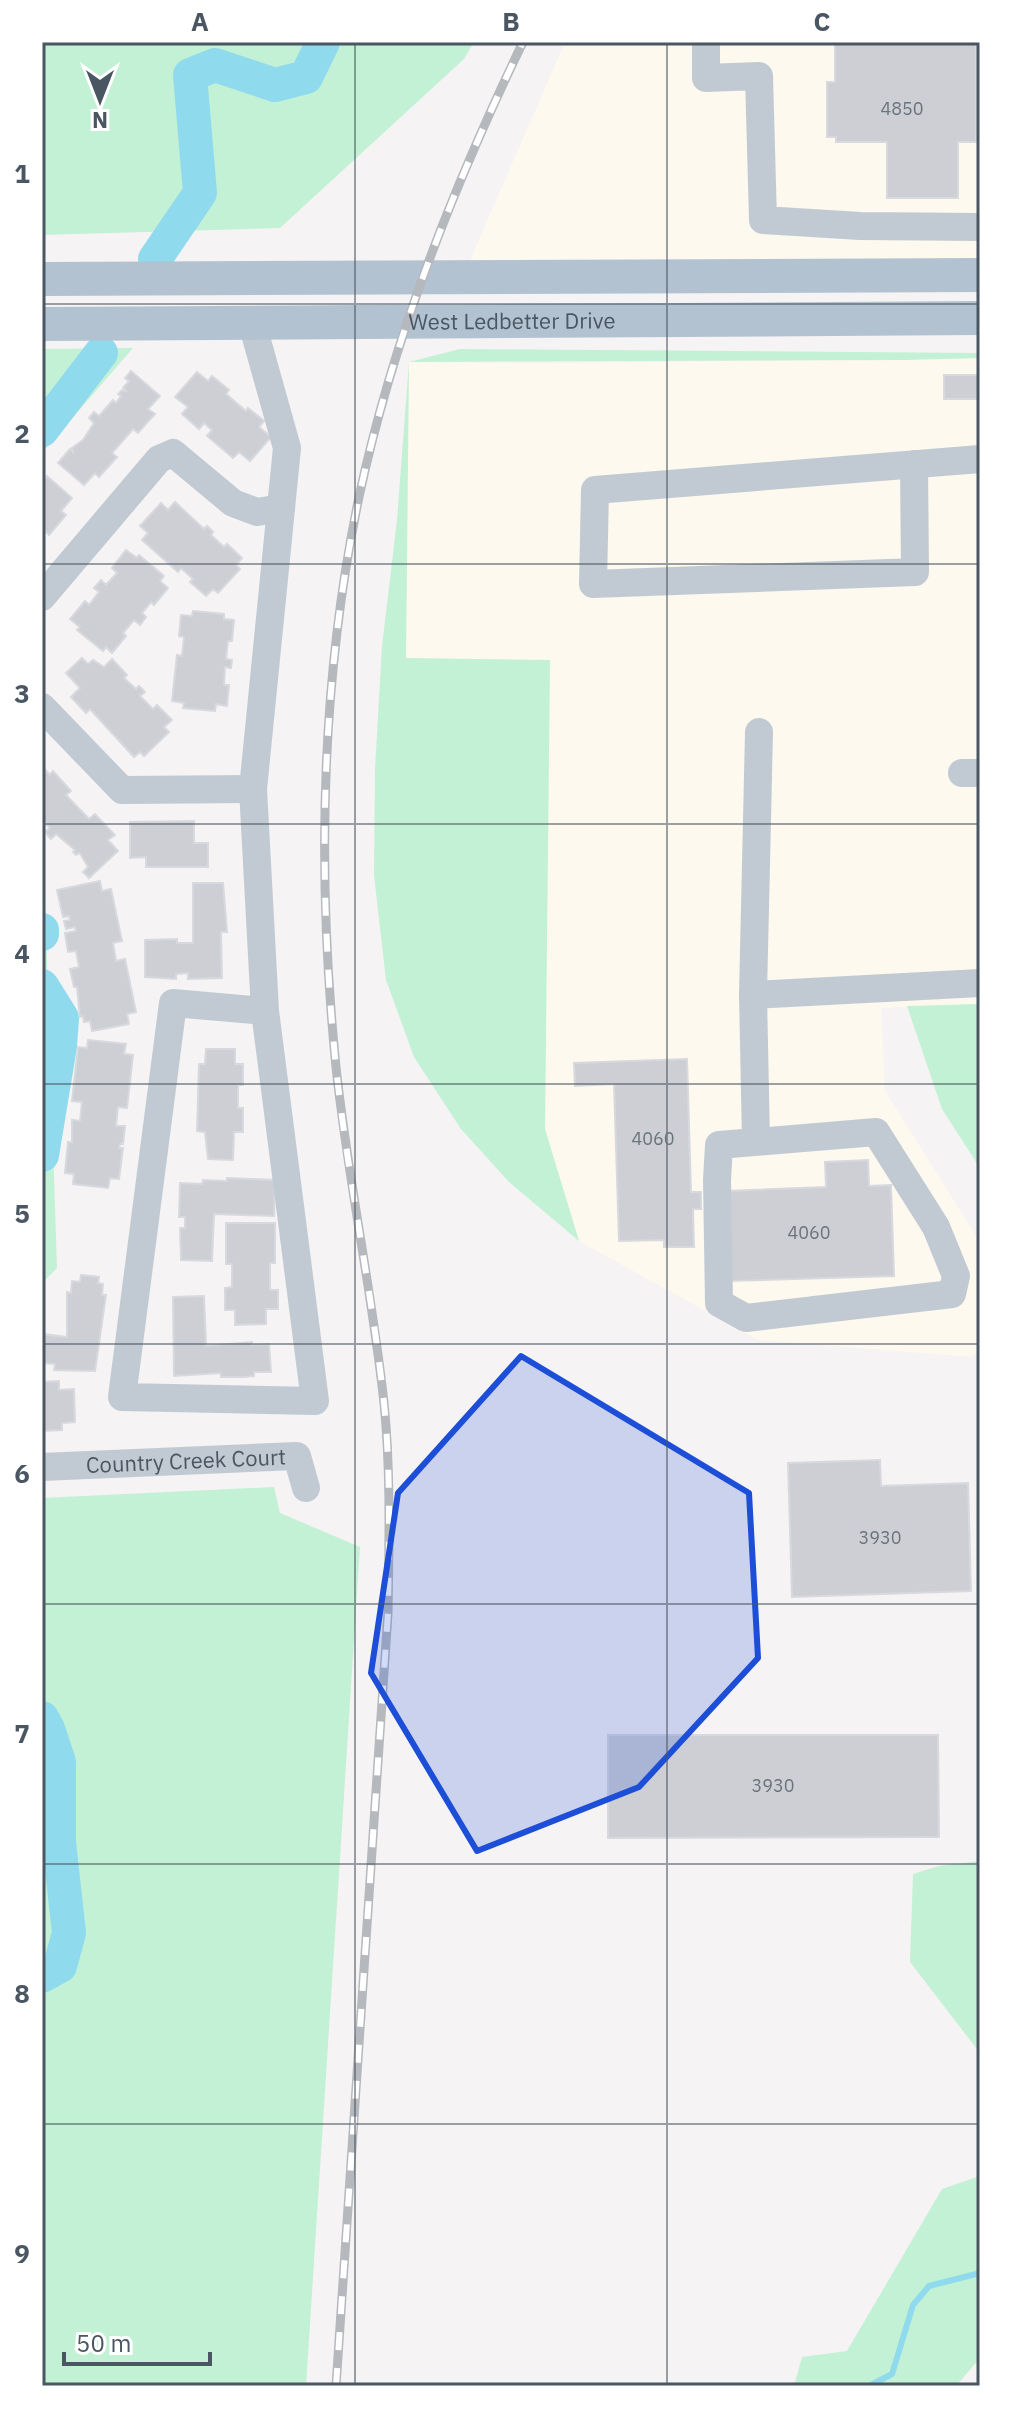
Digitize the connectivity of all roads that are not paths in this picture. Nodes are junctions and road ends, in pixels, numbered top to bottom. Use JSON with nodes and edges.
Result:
{"nodes":[{"id":1,"x":706,"y":42,"type":"edge"},
{"id":2,"x":980,"y":227,"type":"edge"},
{"id":3,"x":980,"y":275,"type":"edge"},
{"id":4,"x":252,"y":277,"type":"junction"},
{"id":5,"x":42,"y":279,"type":"edge"},
{"id":6,"x":980,"y":318,"type":"edge"},
{"id":7,"x":252,"y":323,"type":"junction"},
{"id":8,"x":42,"y":324,"type":"edge"},
{"id":9,"x":980,"y":459,"type":"edge"},
{"id":10,"x":914,"y":464,"type":"junction"},
{"id":11,"x":281,"y":508,"type":"junction"},
{"id":12,"x":42,"y":597,"type":"edge"},
{"id":13,"x":42,"y":707,"type":"edge"},
{"id":14,"x":759,"y":732,"type":"dead end"},
{"id":15,"x":253,"y":789,"type":"junction"},
{"id":16,"x":980,"y":983,"type":"edge"},
{"id":17,"x":753,"y":995,"type":"junction"},
{"id":18,"x":265,"y":1011,"type":"junction"},
{"id":19,"x":756,"y":1141,"type":"junction"},
{"id":20,"x":42,"y":1467,"type":"edge"},
{"id":21,"x":306,"y":1488,"type":"dead end"}],
"edges":[{"from":1,"to":2,"type":"street"},
{"from":3,"to":4,"type":"main road","name":"West Ledbetter Drive"},
{"from":4,"to":5,"type":"main road","name":"West Ledbetter Drive"},
{"from":4,"to":7,"type":"main road"},
{"from":6,"to":7,"type":"main road","name":"West Ledbetter Drive"},
{"from":7,"to":8,"type":"main road","name":"West Ledbetter Drive"},
{"from":7,"to":11,"type":"street"},
{"from":9,"to":10,"type":"street"},
{"from":10,"to":10,"type":"street"},
{"from":11,"to":12,"type":"street"},
{"from":11,"to":15,"type":"street"},
{"from":13,"to":15,"type":"street"},
{"from":14,"to":17,"type":"street"},
{"from":15,"to":18,"type":"street"},
{"from":16,"to":17,"type":"street"},
{"from":17,"to":19,"type":"street"},
{"from":18,"to":18,"type":"street"},
{"from":19,"to":19,"type":"street"},
{"from":20,"to":21,"type":"street","name":"Country Creek Court"}]}
